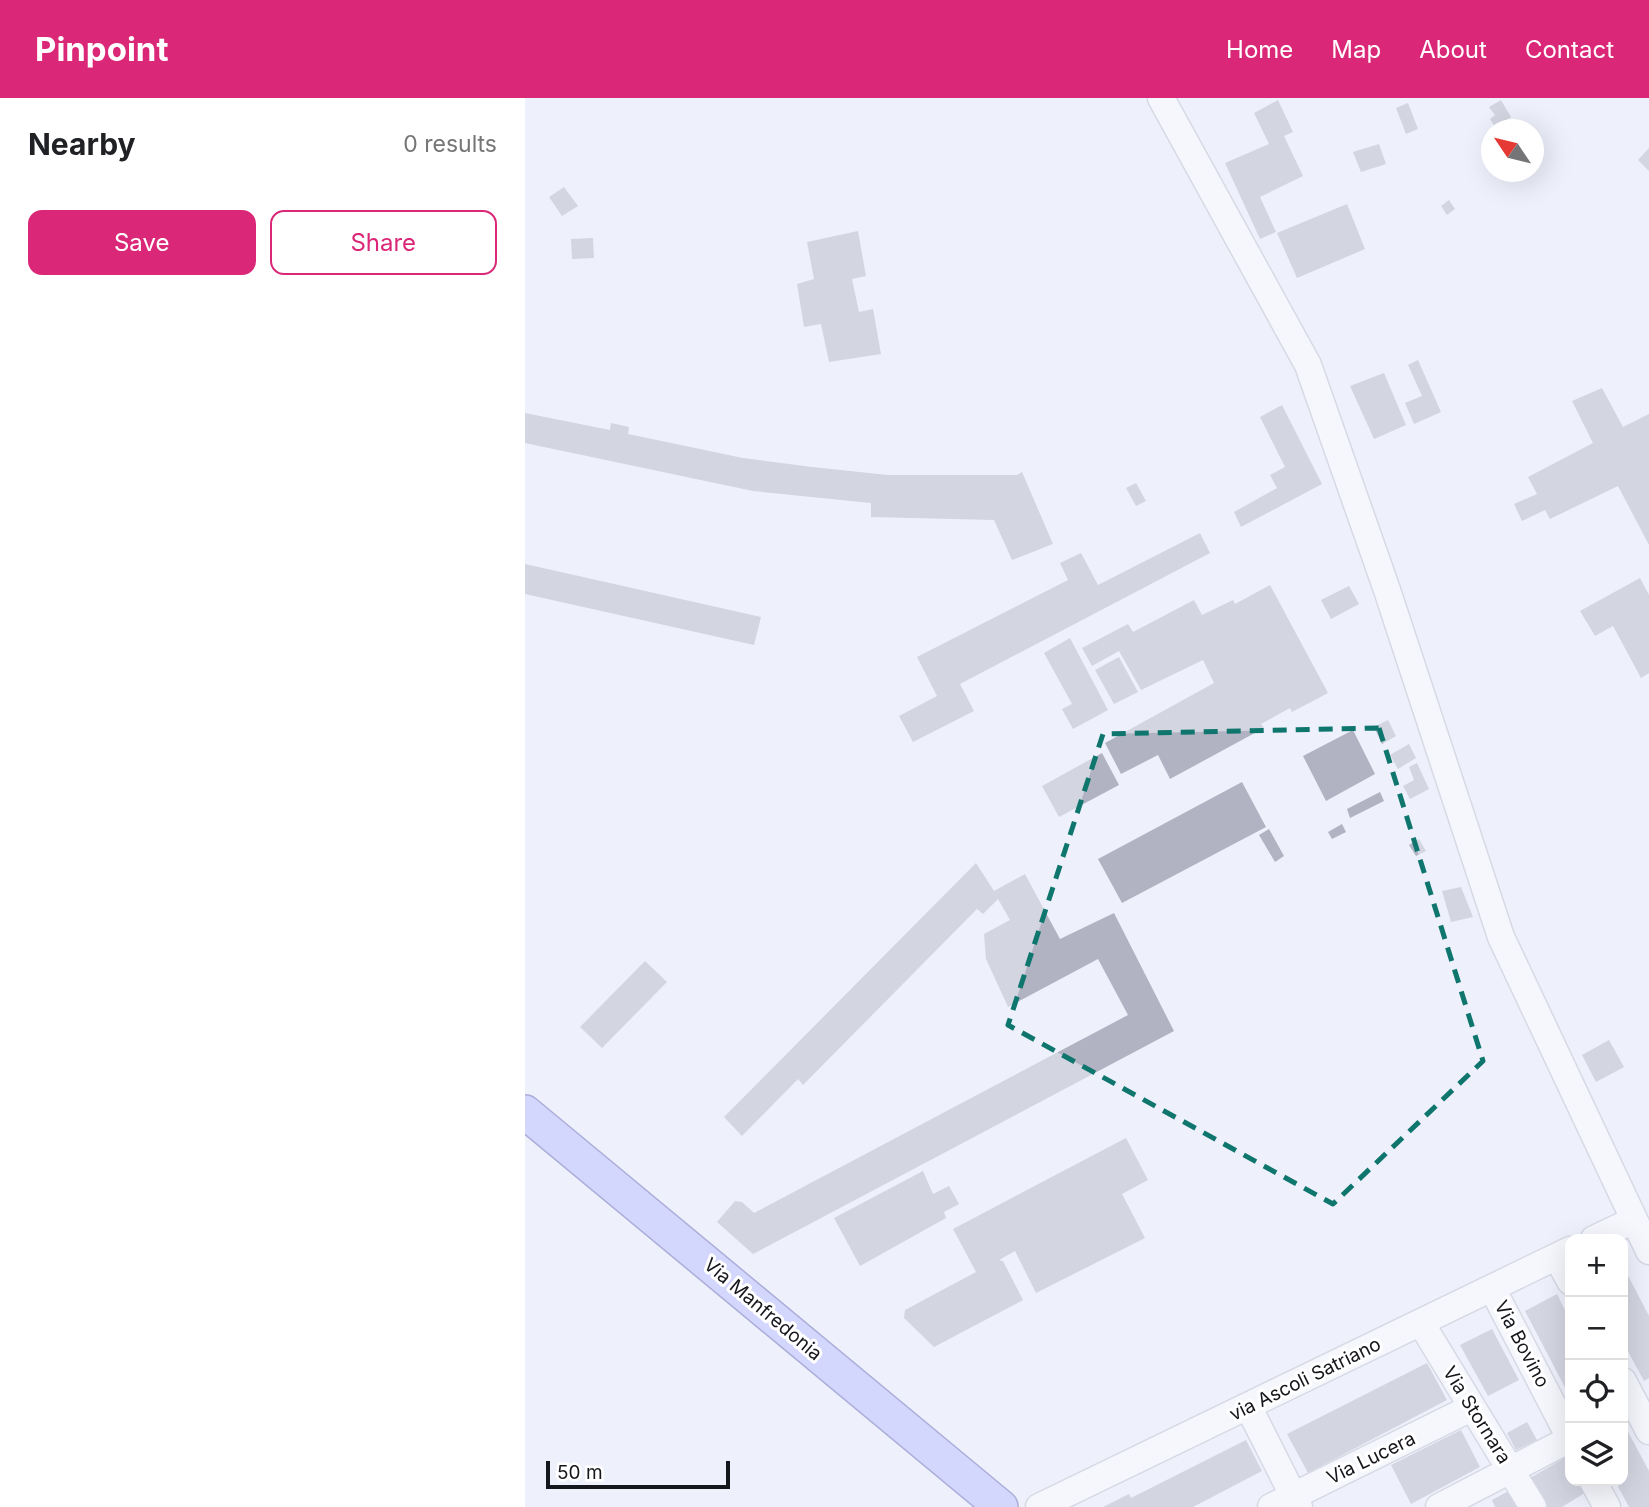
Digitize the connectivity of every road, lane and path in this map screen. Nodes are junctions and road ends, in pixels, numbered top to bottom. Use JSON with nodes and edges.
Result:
{"nodes":[{"id":1,"x":1161,"y":98,"type":"edge"},
{"id":2,"x":525,"y":1112,"type":"edge"},
{"id":3,"x":1632,"y":1221,"type":"junction"},
{"id":4,"x":1605,"y":1234,"type":"edge"},
{"id":5,"x":1649,"y":1251,"type":"edge"},
{"id":6,"x":1564,"y":1254,"type":"edge"},
{"id":7,"x":1492,"y":1288,"type":"junction"},
{"id":8,"x":1421,"y":1323,"type":"junction"},
{"id":9,"x":1636,"y":1404,"type":"edge"},
{"id":10,"x":1248,"y":1406,"type":"junction"},
{"id":11,"x":1471,"y":1408,"type":"junction"},
{"id":12,"x":1565,"y":1428,"type":"edge"},
{"id":13,"x":1649,"y":1431,"type":"edge"},
{"id":14,"x":1565,"y":1441,"type":"edge"},
{"id":15,"x":1511,"y":1469,"type":"junction"},
{"id":16,"x":1596,"y":1486,"type":"edge"},
{"id":17,"x":1288,"y":1503,"type":"edge"},
{"id":18,"x":1001,"y":1507,"type":"edge"},
{"id":19,"x":1039,"y":1507,"type":"edge"},
{"id":20,"x":1439,"y":1507,"type":"edge"},
{"id":21,"x":1533,"y":1507,"type":"edge"},
{"id":22,"x":1607,"y":1507,"type":"edge"}],
"edges":[{"from":1,"to":3,"type":"street"},
{"from":2,"to":18,"type":"main road","name":"Via Manfredonia"},
{"from":3,"to":4,"type":"street"},
{"from":3,"to":5,"type":"street"},
{"from":6,"to":7,"type":"street","name":"via Ascoli Satriano"},
{"from":7,"to":8,"type":"street","name":"via Ascoli Satriano"},
{"from":7,"to":12,"type":"street","name":"Via Bovino"},
{"from":8,"to":10,"type":"street","name":"via Ascoli Satriano"},
{"from":8,"to":11,"type":"street","name":"Via Stornara"},
{"from":9,"to":13,"type":"street"},
{"from":10,"to":17,"type":"street"},
{"from":10,"to":19,"type":"street","name":"via Ascoli Satriano"},
{"from":11,"to":15,"type":"street","name":"Via Stornara"},
{"from":11,"to":17,"type":"street","name":"Via Lucera"},
{"from":14,"to":15,"type":"street"},
{"from":15,"to":20,"type":"street"},
{"from":15,"to":21,"type":"street","name":"Via Stornara"},
{"from":16,"to":22,"type":"street"}]}
